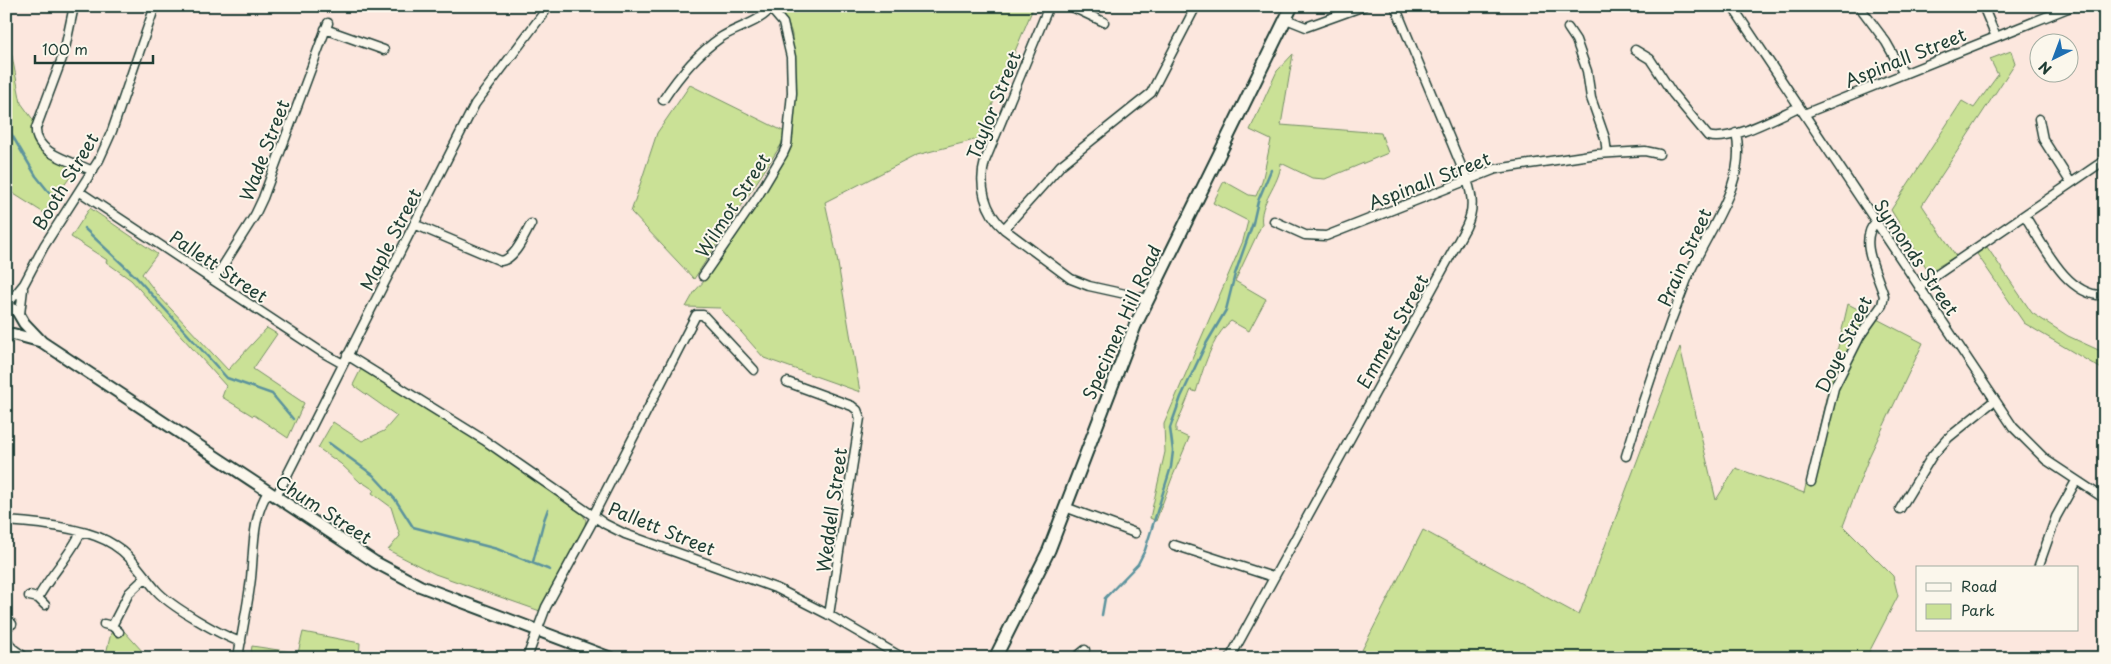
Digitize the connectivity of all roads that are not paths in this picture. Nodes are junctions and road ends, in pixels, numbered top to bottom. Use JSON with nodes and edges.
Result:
{"nodes":[{"id":1,"x":74,"y":6,"type":"edge"},
{"id":2,"x":156,"y":6,"type":"edge"},
{"id":3,"x":550,"y":6,"type":"edge"},
{"id":4,"x":1049,"y":6,"type":"edge"},
{"id":5,"x":1070,"y":6,"type":"edge"},
{"id":6,"x":1196,"y":6,"type":"edge"},
{"id":7,"x":1292,"y":6,"type":"edge"},
{"id":8,"x":1364,"y":6,"type":"edge"},
{"id":9,"x":1396,"y":6,"type":"edge"},
{"id":10,"x":1732,"y":6,"type":"edge"},
{"id":11,"x":1859,"y":6,"type":"edge"},
{"id":12,"x":1983,"y":6,"type":"edge"},
{"id":13,"x":2073,"y":6,"type":"edge"},
{"id":14,"x":772,"y":8,"type":"edge"},
{"id":15,"x":1286,"y":19,"type":"junction"},
{"id":16,"x":1104,"y":22,"type":"dead end"},
{"id":17,"x":1568,"y":28,"type":"dead end"},
{"id":18,"x":1996,"y":37,"type":"junction"},
{"id":19,"x":384,"y":50,"type":"dead end"},
{"id":20,"x":1635,"y":50,"type":"dead end"},
{"id":21,"x":1904,"y":74,"type":"junction"},
{"id":22,"x":663,"y":100,"type":"dead end"},
{"id":23,"x":1799,"y":107,"type":"junction"},
{"id":24,"x":1804,"y":114,"type":"junction"},
{"id":25,"x":2040,"y":119,"type":"dead end"},
{"id":26,"x":1736,"y":133,"type":"junction"},
{"id":27,"x":1607,"y":153,"type":"junction"},
{"id":28,"x":1659,"y":154,"type":"dead end"},
{"id":29,"x":2105,"y":160,"type":"edge"},
{"id":30,"x":93,"y":171,"type":"junction"},
{"id":31,"x":1467,"y":180,"type":"junction"},
{"id":32,"x":2071,"y":182,"type":"junction"},
{"id":33,"x":80,"y":192,"type":"junction"},
{"id":34,"x":2025,"y":216,"type":"junction"},
{"id":35,"x":1274,"y":221,"type":"dead end"},
{"id":36,"x":1876,"y":222,"type":"junction"},
{"id":37,"x":414,"y":224,"type":"junction"},
{"id":38,"x":531,"y":224,"type":"dead end"},
{"id":39,"x":1004,"y":229,"type":"junction"},
{"id":40,"x":703,"y":276,"type":"dead end"},
{"id":41,"x":214,"y":280,"type":"junction"},
{"id":42,"x":24,"y":284,"type":"junction"},
{"id":43,"x":1919,"y":286,"type":"junction"},
{"id":44,"x":2105,"y":296,"type":"edge"},
{"id":45,"x":1148,"y":298,"type":"junction"},
{"id":46,"x":6,"y":307,"type":"edge"},
{"id":47,"x":20,"y":316,"type":"junction"},
{"id":48,"x":9,"y":336,"type":"edge"},
{"id":49,"x":42,"y":342,"type":"junction"},
{"id":50,"x":347,"y":355,"type":"junction"},
{"id":51,"x":343,"y":364,"type":"junction"},
{"id":52,"x":754,"y":370,"type":"dead end"},
{"id":53,"x":787,"y":382,"type":"dead end"},
{"id":54,"x":1995,"y":400,"type":"junction"},
{"id":55,"x":1626,"y":456,"type":"dead end"},
{"id":56,"x":1811,"y":482,"type":"dead end"},
{"id":57,"x":2076,"y":482,"type":"junction"},
{"id":58,"x":272,"y":494,"type":"junction"},
{"id":59,"x":2105,"y":499,"type":"edge"},
{"id":60,"x":1065,"y":507,"type":"junction"},
{"id":61,"x":1900,"y":508,"type":"dead end"},
{"id":62,"x":594,"y":517,"type":"junction"},
{"id":63,"x":6,"y":521,"type":"edge"},
{"id":64,"x":80,"y":532,"type":"junction"},
{"id":65,"x":1135,"y":533,"type":"dead end"},
{"id":66,"x":1174,"y":545,"type":"dead end"},
{"id":67,"x":2039,"y":566,"type":"edge"},
{"id":68,"x":146,"y":577,"type":"junction"},
{"id":69,"x":1273,"y":578,"type":"junction"},
{"id":70,"x":29,"y":596,"type":"dead end"},
{"id":71,"x":38,"y":598,"type":"junction"},
{"id":72,"x":45,"y":604,"type":"dead end"},
{"id":73,"x":830,"y":615,"type":"junction"},
{"id":74,"x":537,"y":629,"type":"junction"},
{"id":75,"x":119,"y":632,"type":"dead end"},
{"id":76,"x":6,"y":638,"type":"edge"},
{"id":77,"x":241,"y":642,"type":"junction"},
{"id":78,"x":1085,"y":650,"type":"dead end"},
{"id":79,"x":26,"y":658,"type":"edge"},
{"id":80,"x":238,"y":658,"type":"edge"},
{"id":81,"x":527,"y":658,"type":"edge"},
{"id":82,"x":612,"y":658,"type":"edge"},
{"id":83,"x":904,"y":658,"type":"edge"},
{"id":84,"x":995,"y":658,"type":"edge"},
{"id":85,"x":1075,"y":658,"type":"edge"},
{"id":86,"x":1230,"y":658,"type":"edge"}],
"edges":[{"from":1,"to":30,"type":"street"},
{"from":2,"to":30,"type":"street","name":"Booth Street"},
{"from":3,"to":37,"type":"street","name":"Maple Street"},
{"from":4,"to":39,"type":"street","name":"Taylor Street"},
{"from":5,"to":16,"type":"street"},
{"from":6,"to":39,"type":"street"},
{"from":7,"to":15,"type":"main road","name":"Specimen Hill Road"},
{"from":8,"to":15,"type":"street"},
{"from":9,"to":31,"type":"street","name":"Emmett Street"},
{"from":10,"to":23,"type":"street","name":"Symonds Street"},
{"from":11,"to":21,"type":"street"},
{"from":12,"to":18,"type":"street"},
{"from":13,"to":18,"type":"street","name":"Aspinall Street"},
{"from":14,"to":22,"type":"street"},
{"from":14,"to":40,"type":"street","name":"Wilmot Street"},
{"from":15,"to":45,"type":"main road","name":"Specimen Hill Road"},
{"from":17,"to":27,"type":"street"},
{"from":18,"to":21,"type":"street","name":"Aspinall Street"},
{"from":19,"to":41,"type":"street","name":"Wade Street"},
{"from":20,"to":26,"type":"street"},
{"from":21,"to":24,"type":"street","name":"Aspinall Street"},
{"from":23,"to":24,"type":"street","name":"Symonds Street"},
{"from":23,"to":26,"type":"street"},
{"from":24,"to":36,"type":"street","name":"Symonds Street"},
{"from":25,"to":32,"type":"street"},
{"from":26,"to":55,"type":"street","name":"Prain Street"},
{"from":27,"to":28,"type":"street","name":"Aspinall Street"},
{"from":27,"to":31,"type":"street","name":"Aspinall Street"},
{"from":29,"to":32,"type":"street"},
{"from":30,"to":33,"type":"street","name":"Booth Street"},
{"from":31,"to":35,"type":"street","name":"Aspinall Street"},
{"from":31,"to":69,"type":"street","name":"Emmett Street"},
{"from":32,"to":34,"type":"street"},
{"from":33,"to":41,"type":"street","name":"Pallett Street"},
{"from":33,"to":42,"type":"street","name":"Booth Street"},
{"from":34,"to":43,"type":"street"},
{"from":34,"to":44,"type":"street"},
{"from":36,"to":43,"type":"street","name":"Symonds Street"},
{"from":36,"to":56,"type":"street","name":"Doye Street"},
{"from":37,"to":38,"type":"street"},
{"from":37,"to":50,"type":"street","name":"Maple Street"},
{"from":39,"to":45,"type":"street","name":"Taylor Street"},
{"from":41,"to":51,"type":"street","name":"Pallett Street"},
{"from":42,"to":46,"type":"street","name":"Booth Street"},
{"from":42,"to":47,"type":"street","name":"Booth Street"},
{"from":43,"to":54,"type":"street","name":"Symonds Street"},
{"from":45,"to":60,"type":"main road","name":"Specimen Hill Road"},
{"from":46,"to":47,"type":"street"},
{"from":47,"to":48,"type":"street"},
{"from":47,"to":49,"type":"street","name":"Chum Street"},
{"from":48,"to":49,"type":"street","name":"Chum Street"},
{"from":49,"to":58,"type":"street","name":"Chum Street"},
{"from":50,"to":51,"type":"street","name":"Maple Street"},
{"from":50,"to":62,"type":"street","name":"Pallett Street"},
{"from":51,"to":58,"type":"street","name":"Maple Street"},
{"from":52,"to":62,"type":"street"},
{"from":53,"to":73,"type":"street","name":"Weddell Street"},
{"from":54,"to":57,"type":"street","name":"Symonds Street"},
{"from":54,"to":61,"type":"street"},
{"from":57,"to":59,"type":"street","name":"Symonds Street"},
{"from":57,"to":67,"type":"street"},
{"from":58,"to":74,"type":"street","name":"Chum Street"},
{"from":58,"to":77,"type":"street","name":"Maple Street"},
{"from":60,"to":65,"type":"street"},
{"from":60,"to":84,"type":"main road","name":"Specimen Hill Road"},
{"from":62,"to":73,"type":"street","name":"Pallett Street"},
{"from":62,"to":74,"type":"street"},
{"from":63,"to":64,"type":"street"},
{"from":64,"to":68,"type":"street"},
{"from":64,"to":71,"type":"street"},
{"from":66,"to":69,"type":"street"},
{"from":68,"to":75,"type":"street"},
{"from":68,"to":77,"type":"street"},
{"from":69,"to":86,"type":"street","name":"Emmett Street"},
{"from":70,"to":71,"type":"street"},
{"from":71,"to":72,"type":"street"},
{"from":73,"to":83,"type":"street","name":"Pallett Street"},
{"from":74,"to":81,"type":"street"},
{"from":74,"to":82,"type":"street","name":"Chum Street"},
{"from":76,"to":79,"type":"street"},
{"from":77,"to":80,"type":"street","name":"Maple Street"},
{"from":78,"to":85,"type":"street"}]}
